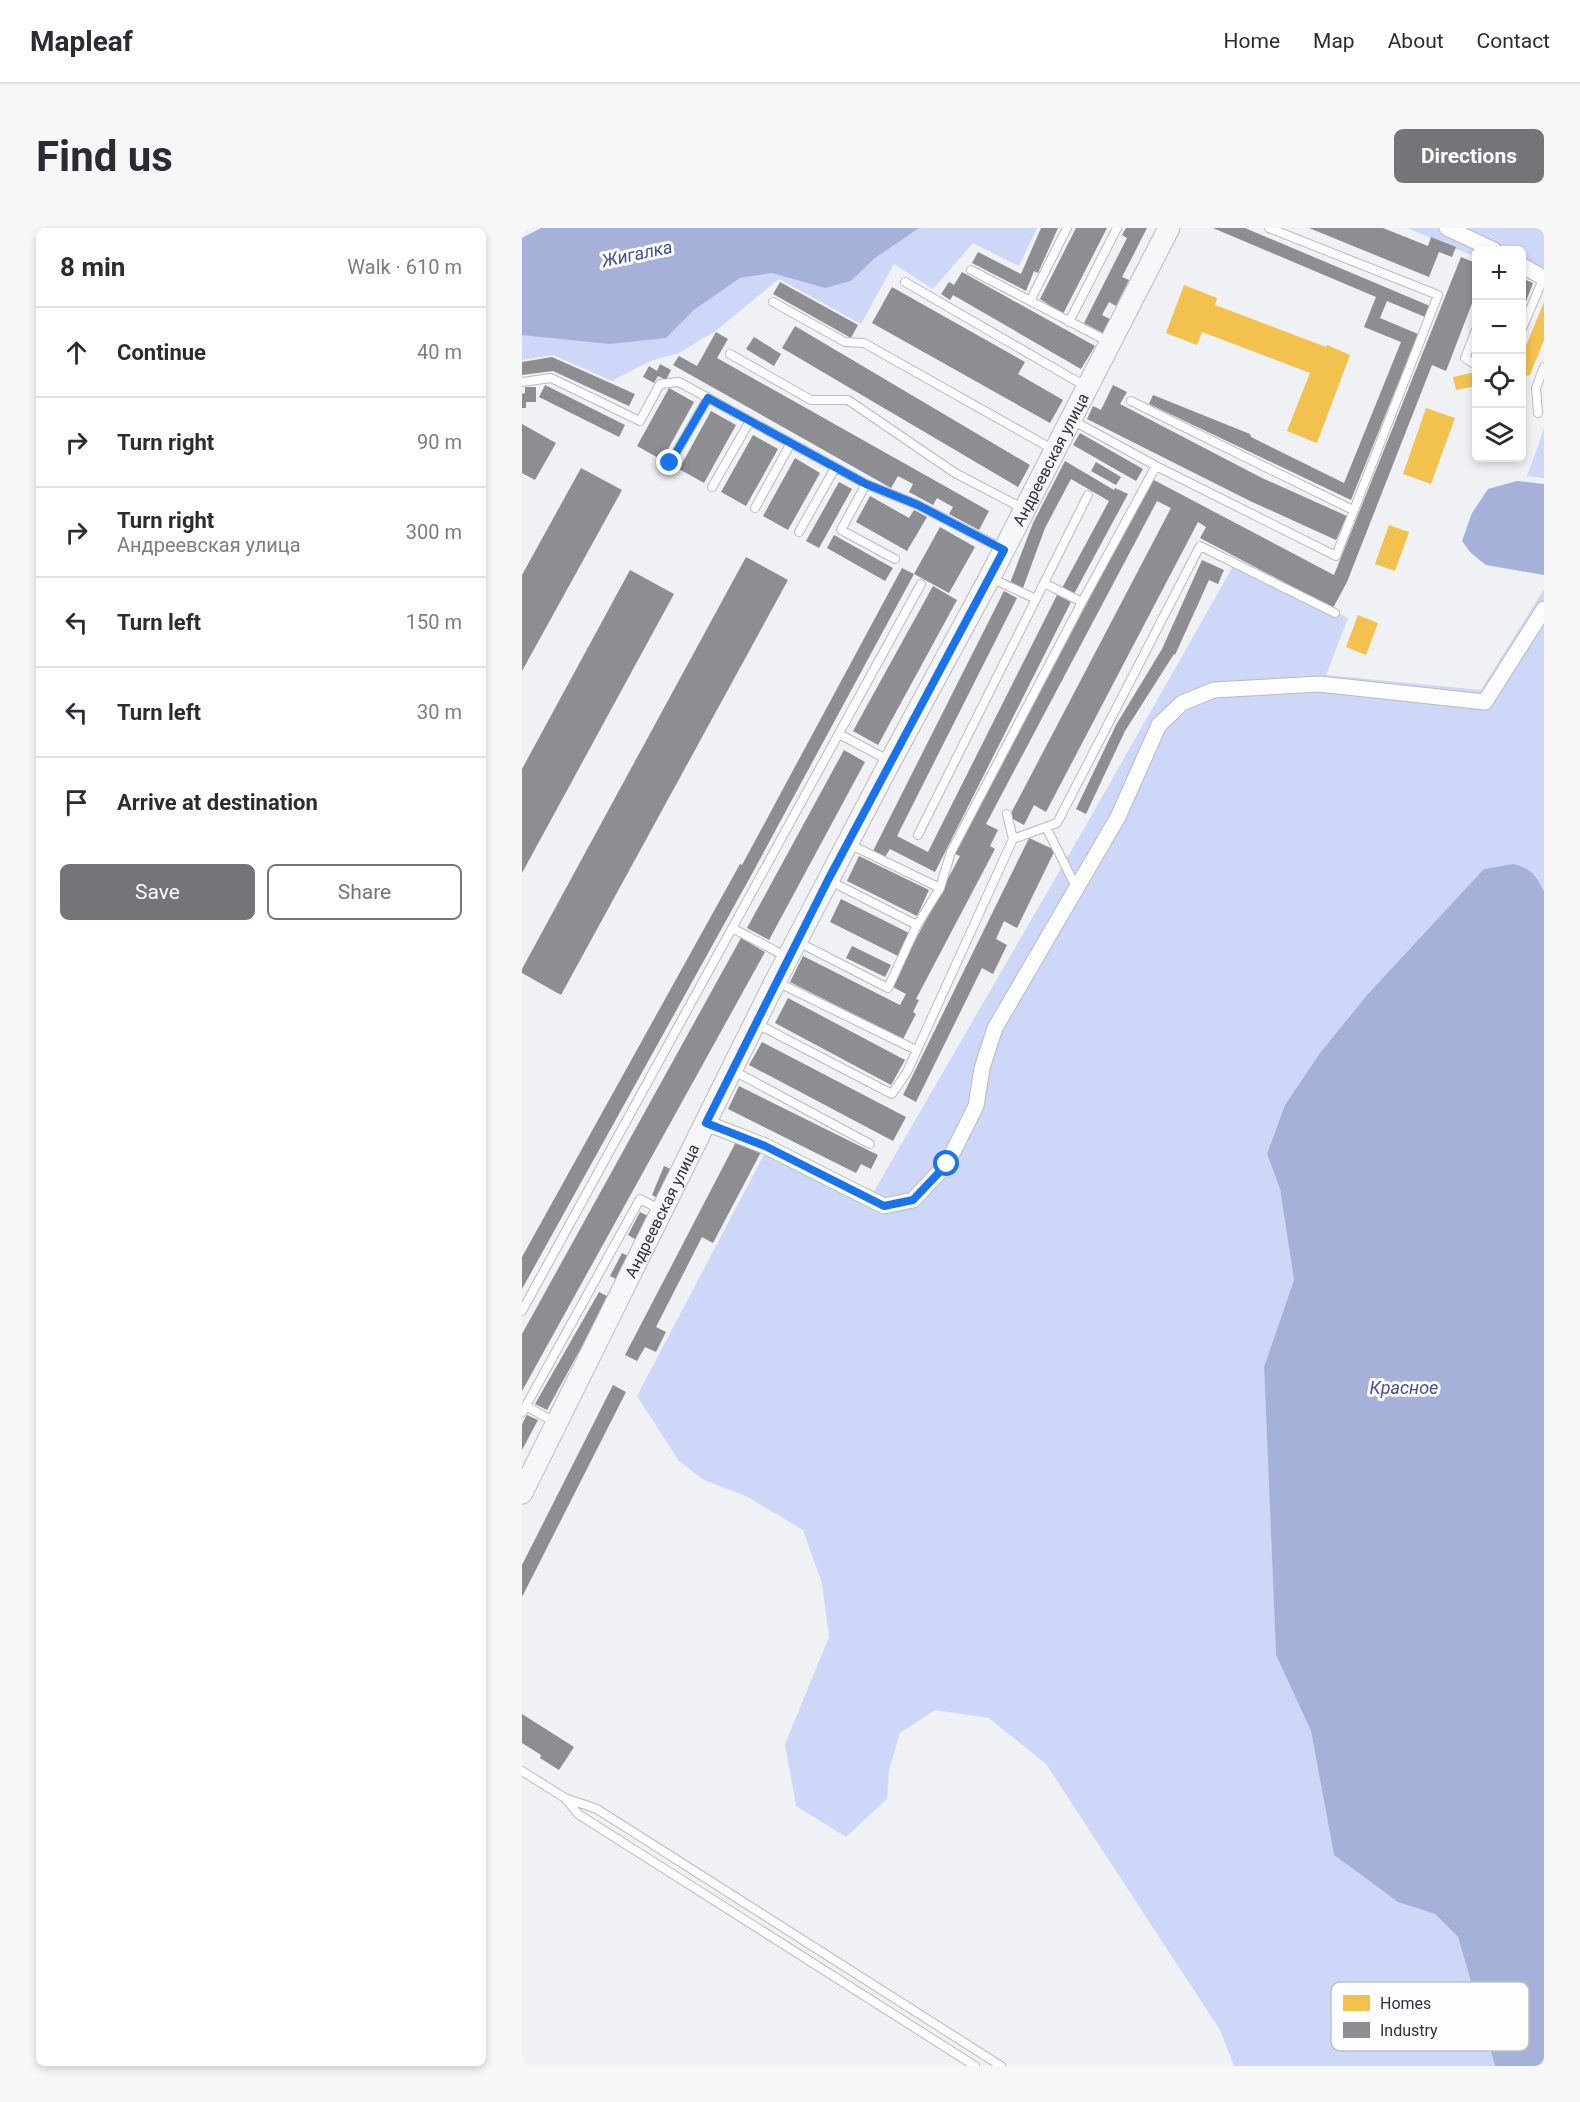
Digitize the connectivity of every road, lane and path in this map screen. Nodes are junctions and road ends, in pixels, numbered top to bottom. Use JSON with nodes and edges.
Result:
{"nodes":[{"id":1,"x":1067,"y":228,"type":"edge"},
{"id":2,"x":1117,"y":228,"type":"edge"},
{"id":3,"x":1169,"y":228,"type":"edge"},
{"id":4,"x":1269,"y":228,"type":"edge"},
{"id":5,"x":1447,"y":228,"type":"edge"},
{"id":6,"x":1485,"y":246,"type":"edge"},
{"id":7,"x":1526,"y":268,"type":"edge"},
{"id":8,"x":971,"y":270,"type":"dead end"},
{"id":9,"x":1544,"y":278,"type":"edge"},
{"id":10,"x":905,"y":282,"type":"dead end"},
{"id":11,"x":1030,"y":301,"type":"junction"},
{"id":12,"x":773,"y":302,"type":"dead end"},
{"id":13,"x":1526,"y":320,"type":"edge"},
{"id":14,"x":1069,"y":322,"type":"junction"},
{"id":15,"x":1472,"y":340,"type":"edge"},
{"id":16,"x":1111,"y":342,"type":"junction"},
{"id":17,"x":730,"y":354,"type":"dead end"},
{"id":18,"x":1472,"y":362,"type":"edge"},
{"id":19,"x":1544,"y":367,"type":"edge"},
{"id":20,"x":522,"y":382,"type":"edge"},
{"id":21,"x":1088,"y":387,"type":"junction"},
{"id":22,"x":708,"y":398,"type":"junction"},
{"id":23,"x":1131,"y":401,"type":"dead end"},
{"id":24,"x":1538,"y":412,"type":"dead end"},
{"id":25,"x":1071,"y":419,"type":"junction"},
{"id":26,"x":750,"y":421,"type":"junction"},
{"id":27,"x":791,"y":443,"type":"junction"},
{"id":28,"x":1055,"y":450,"type":"junction"},
{"id":29,"x":670,"y":463,"type":"dead end"},
{"id":30,"x":1156,"y":466,"type":"junction"},
{"id":31,"x":835,"y":468,"type":"junction"},
{"id":32,"x":866,"y":484,"type":"junction"},
{"id":33,"x":712,"y":487,"type":"dead end"},
{"id":34,"x":1088,"y":495,"type":"dead end"},
{"id":35,"x":755,"y":508,"type":"dead end"},
{"id":36,"x":1025,"y":510,"type":"junction"},
{"id":37,"x":1353,"y":510,"type":"junction"},
{"id":38,"x":799,"y":532,"type":"dead end"},
{"id":39,"x":1004,"y":550,"type":"junction"},
{"id":40,"x":895,"y":559,"type":"dead end"},
{"id":41,"x":990,"y":577,"type":"junction"},
{"id":42,"x":1044,"y":583,"type":"junction"},
{"id":43,"x":921,"y":584,"type":"dead end"},
{"id":44,"x":1036,"y":599,"type":"junction"},
{"id":45,"x":1082,"y":602,"type":"junction"},
{"id":46,"x":1544,"y":609,"type":"edge"},
{"id":47,"x":1335,"y":613,"type":"dead end"},
{"id":48,"x":839,"y":734,"type":"junction"},
{"id":49,"x":890,"y":762,"type":"junction"},
{"id":50,"x":1007,"y":814,"type":"dead end"},
{"id":51,"x":1046,"y":827,"type":"junction"},
{"id":52,"x":918,"y":835,"type":"dead end"},
{"id":53,"x":1013,"y":839,"type":"junction"},
{"id":54,"x":848,"y":843,"type":"junction"},
{"id":55,"x":828,"y":880,"type":"junction"},
{"id":56,"x":940,"y":888,"type":"junction"},
{"id":57,"x":1077,"y":888,"type":"junction"},
{"id":58,"x":917,"y":925,"type":"junction"},
{"id":59,"x":732,"y":928,"type":"junction"},
{"id":60,"x":792,"y":949,"type":"junction"},
{"id":61,"x":775,"y":982,"type":"junction"},
{"id":62,"x":755,"y":1023,"type":"junction"},
{"id":63,"x":916,"y":1050,"type":"junction"},
{"id":64,"x":732,"y":1070,"type":"junction"},
{"id":65,"x":706,"y":1123,"type":"junction"},
{"id":66,"x":870,"y":1144,"type":"dead end"},
{"id":67,"x":662,"y":1211,"type":"junction"},
{"id":68,"x":522,"y":1311,"type":"edge"},
{"id":69,"x":524,"y":1410,"type":"edge"},
{"id":70,"x":556,"y":1423,"type":"junction"},
{"id":71,"x":522,"y":1493,"type":"edge"},
{"id":72,"x":522,"y":1771,"type":"edge"},
{"id":73,"x":565,"y":1798,"type":"junction"},
{"id":74,"x":975,"y":2066,"type":"edge"},
{"id":75,"x":1001,"y":2066,"type":"edge"}],
"edges":[{"from":1,"to":11,"type":"lane"},
{"from":2,"to":14,"type":"lane"},
{"from":3,"to":16,"type":"street","name":"Андреевская улица"},
{"from":4,"to":37,"type":"lane"},
{"from":5,"to":6,"type":"street"},
{"from":7,"to":9,"type":"street"},
{"from":8,"to":11,"type":"lane"},
{"from":9,"to":13,"type":"lane"},
{"from":10,"to":21,"type":"lane"},
{"from":11,"to":14,"type":"lane"},
{"from":12,"to":28,"type":"lane"},
{"from":14,"to":16,"type":"lane"},
{"from":15,"to":18,"type":"lane"},
{"from":16,"to":21,"type":"street","name":"Андреевская улица"},
{"from":17,"to":36,"type":"lane"},
{"from":19,"to":24,"type":"lane"},
{"from":20,"to":22,"type":"lane"},
{"from":21,"to":25,"type":"street","name":"Андреевская улица"},
{"from":22,"to":26,"type":"lane"},
{"from":22,"to":29,"type":"lane"},
{"from":23,"to":37,"type":"lane"},
{"from":25,"to":28,"type":"street","name":"Андреевская улица"},
{"from":25,"to":30,"type":"lane"},
{"from":26,"to":27,"type":"lane"},
{"from":26,"to":33,"type":"lane"},
{"from":27,"to":31,"type":"lane"},
{"from":27,"to":35,"type":"lane"},
{"from":28,"to":36,"type":"street","name":"Андреевская улица"},
{"from":30,"to":37,"type":"lane"},
{"from":30,"to":45,"type":"lane"},
{"from":31,"to":32,"type":"lane"},
{"from":31,"to":38,"type":"lane"},
{"from":32,"to":39,"type":"lane"},
{"from":32,"to":40,"type":"lane"},
{"from":34,"to":42,"type":"lane"},
{"from":36,"to":39,"type":"street","name":"Андреевская улица"},
{"from":39,"to":41,"type":"street","name":"Андреевская улица"},
{"from":41,"to":44,"type":"lane"},
{"from":41,"to":49,"type":"street","name":"Андреевская улица"},
{"from":42,"to":44,"type":"lane"},
{"from":42,"to":45,"type":"lane"},
{"from":43,"to":48,"type":"lane"},
{"from":44,"to":52,"type":"lane"},
{"from":45,"to":56,"type":"lane"},
{"from":46,"to":57,"type":"street"},
{"from":47,"to":51,"type":"lane"},
{"from":48,"to":49,"type":"lane"},
{"from":48,"to":59,"type":"lane"},
{"from":49,"to":54,"type":"street","name":"Андреевская улица"},
{"from":50,"to":53,"type":"lane"},
{"from":51,"to":53,"type":"lane"},
{"from":51,"to":57,"type":"lane"},
{"from":53,"to":63,"type":"lane"},
{"from":54,"to":55,"type":"street","name":"Андреевская улица"},
{"from":54,"to":56,"type":"lane"},
{"from":55,"to":58,"type":"lane"},
{"from":55,"to":60,"type":"street","name":"Андреевская улица"},
{"from":56,"to":58,"type":"lane"},
{"from":57,"to":65,"type":"street"},
{"from":58,"to":60,"type":"lane"},
{"from":59,"to":60,"type":"lane"},
{"from":59,"to":68,"type":"lane"},
{"from":60,"to":61,"type":"street","name":"Андреевская улица"},
{"from":61,"to":62,"type":"street","name":"Андреевская улица"},
{"from":61,"to":63,"type":"lane"},
{"from":62,"to":63,"type":"lane"},
{"from":62,"to":64,"type":"street","name":"Андреевская улица"},
{"from":64,"to":65,"type":"street","name":"Андреевская улица"},
{"from":64,"to":66,"type":"lane"},
{"from":65,"to":67,"type":"street","name":"Андреевская улица"},
{"from":67,"to":69,"type":"lane"},
{"from":67,"to":70,"type":"street","name":"Андреевская улица"},
{"from":69,"to":70,"type":"lane"},
{"from":70,"to":71,"type":"street","name":"Андреевская улица"},
{"from":72,"to":73,"type":"lane"},
{"from":73,"to":74,"type":"lane"},
{"from":73,"to":75,"type":"lane"}]}
